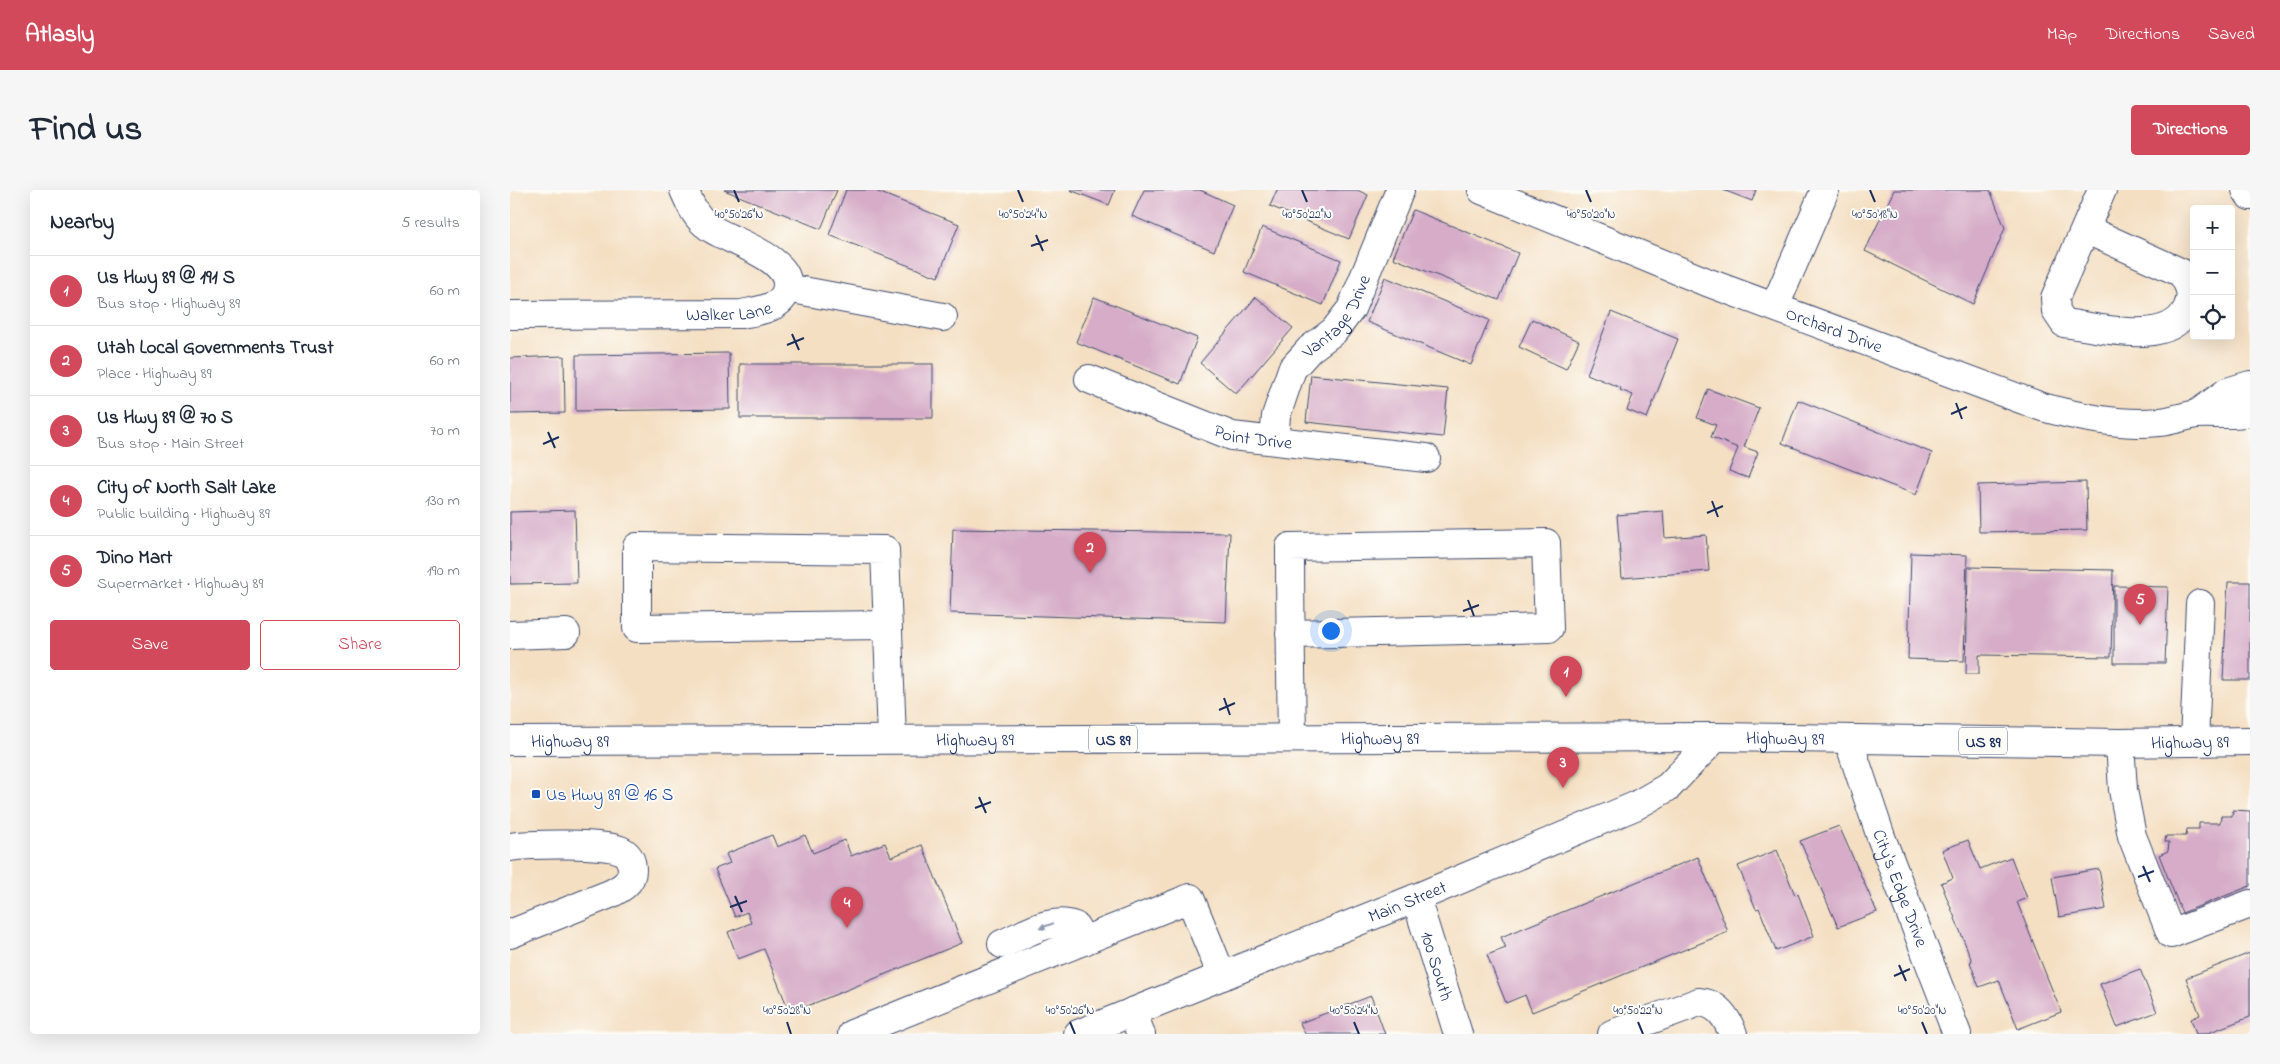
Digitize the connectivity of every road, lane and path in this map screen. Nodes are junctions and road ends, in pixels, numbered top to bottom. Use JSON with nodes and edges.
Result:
{"nodes":[{"id":1,"x":684,"y":190,"type":"edge"},
{"id":2,"x":1400,"y":190,"type":"edge"},
{"id":3,"x":1482,"y":190,"type":"edge"},
{"id":4,"x":1825,"y":190,"type":"edge"},
{"id":5,"x":2102,"y":190,"type":"edge"},
{"id":6,"x":2248,"y":190,"type":"edge"},
{"id":7,"x":2250,"y":196,"type":"edge"},
{"id":8,"x":2085,"y":229,"type":"junction"},
{"id":9,"x":787,"y":288,"type":"junction"},
{"id":10,"x":1776,"y":306,"type":"junction"},
{"id":11,"x":510,"y":315,"type":"edge"},
{"id":12,"x":943,"y":317,"type":"dead end"},
{"id":13,"x":1089,"y":379,"type":"dead end"},
{"id":14,"x":2250,"y":384,"type":"edge"},
{"id":15,"x":2250,"y":412,"type":"edge"},
{"id":16,"x":2197,"y":414,"type":"junction"},
{"id":17,"x":1274,"y":440,"type":"junction"},
{"id":18,"x":1426,"y":458,"type":"dead end"},
{"id":19,"x":2200,"y":604,"type":"dead end"},
{"id":20,"x":887,"y":626,"type":"junction"},
{"id":21,"x":566,"y":633,"type":"dead end"},
{"id":22,"x":1290,"y":634,"type":"junction"},
{"id":23,"x":510,"y":635,"type":"edge"},
{"id":24,"x":1716,"y":737,"type":"junction"},
{"id":25,"x":1292,"y":738,"type":"junction"},
{"id":26,"x":1848,"y":738,"type":"junction"},
{"id":27,"x":892,"y":740,"type":"junction"},
{"id":28,"x":510,"y":741,"type":"edge"},
{"id":29,"x":2194,"y":742,"type":"junction"},
{"id":30,"x":2250,"y":742,"type":"edge"},
{"id":31,"x":2120,"y":743,"type":"junction"},
{"id":32,"x":510,"y":848,"type":"edge"},
{"id":33,"x":1416,"y":898,"type":"junction"},
{"id":34,"x":2250,"y":904,"type":"edge"},
{"id":35,"x":510,"y":934,"type":"edge"},
{"id":36,"x":1084,"y":941,"type":"junction"},
{"id":37,"x":1002,"y":944,"type":"dead end"},
{"id":38,"x":1222,"y":976,"type":"junction"},
{"id":39,"x":1137,"y":1023,"type":"edge"},
{"id":40,"x":852,"y":1034,"type":"edge"},
{"id":41,"x":1078,"y":1034,"type":"edge"},
{"id":42,"x":1458,"y":1034,"type":"edge"},
{"id":43,"x":1612,"y":1034,"type":"edge"},
{"id":44,"x":1733,"y":1034,"type":"edge"},
{"id":45,"x":1957,"y":1034,"type":"edge"}],
"edges":[{"from":1,"to":9,"type":"main road","name":"Walker Lane"},
{"from":2,"to":17,"type":"main road","name":"Vantage Drive"},
{"from":3,"to":10,"type":"main road","name":"Orchard Drive"},
{"from":4,"to":10,"type":"main road"},
{"from":5,"to":8,"type":"main road"},
{"from":6,"to":7,"type":"main road"},
{"from":8,"to":8,"type":"main road"},
{"from":9,"to":11,"type":"main road","name":"Walker Lane"},
{"from":9,"to":12,"type":"main road"},
{"from":10,"to":16,"type":"main road","name":"Orchard Drive"},
{"from":13,"to":17,"type":"main road","name":"Point Drive"},
{"from":14,"to":16,"type":"main road","name":"Orchard Drive"},
{"from":15,"to":16,"type":"main road","name":"Orchard Drive"},
{"from":17,"to":18,"type":"main road","name":"Point Drive"},
{"from":19,"to":29,"type":"main road"},
{"from":20,"to":20,"type":"main road"},
{"from":20,"to":27,"type":"main road"},
{"from":21,"to":23,"type":"main road"},
{"from":22,"to":22,"type":"main road"},
{"from":22,"to":25,"type":"main road"},
{"from":24,"to":25,"type":"main road","name":"Highway 89","number":"US 89"},
{"from":24,"to":26,"type":"main road","name":"Highway 89","number":"US 89"},
{"from":24,"to":33,"type":"main road","name":"Main Street"},
{"from":25,"to":27,"type":"main road","name":"Highway 89","number":"US 89"},
{"from":26,"to":31,"type":"main road","name":"Highway 89","number":"US 89"},
{"from":26,"to":45,"type":"main road","name":"City's Edge Drive"},
{"from":27,"to":28,"type":"main road","name":"Highway 89","number":"US 89"},
{"from":29,"to":30,"type":"main road","name":"Highway 89","number":"US 89"},
{"from":29,"to":31,"type":"main road","name":"Highway 89","number":"US 89"},
{"from":31,"to":34,"type":"main road"},
{"from":32,"to":35,"type":"main road"},
{"from":33,"to":38,"type":"main road","name":"Main Street"},
{"from":33,"to":42,"type":"main road","name":"100 South"},
{"from":36,"to":37,"type":"main road","one_way":true},
{"from":36,"to":38,"type":"main road"},
{"from":36,"to":40,"type":"main road"},
{"from":38,"to":39,"type":"main road","name":"Main Street"},
{"from":39,"to":41,"type":"main road","name":"Main Street"},
{"from":43,"to":44,"type":"main road"}]}
